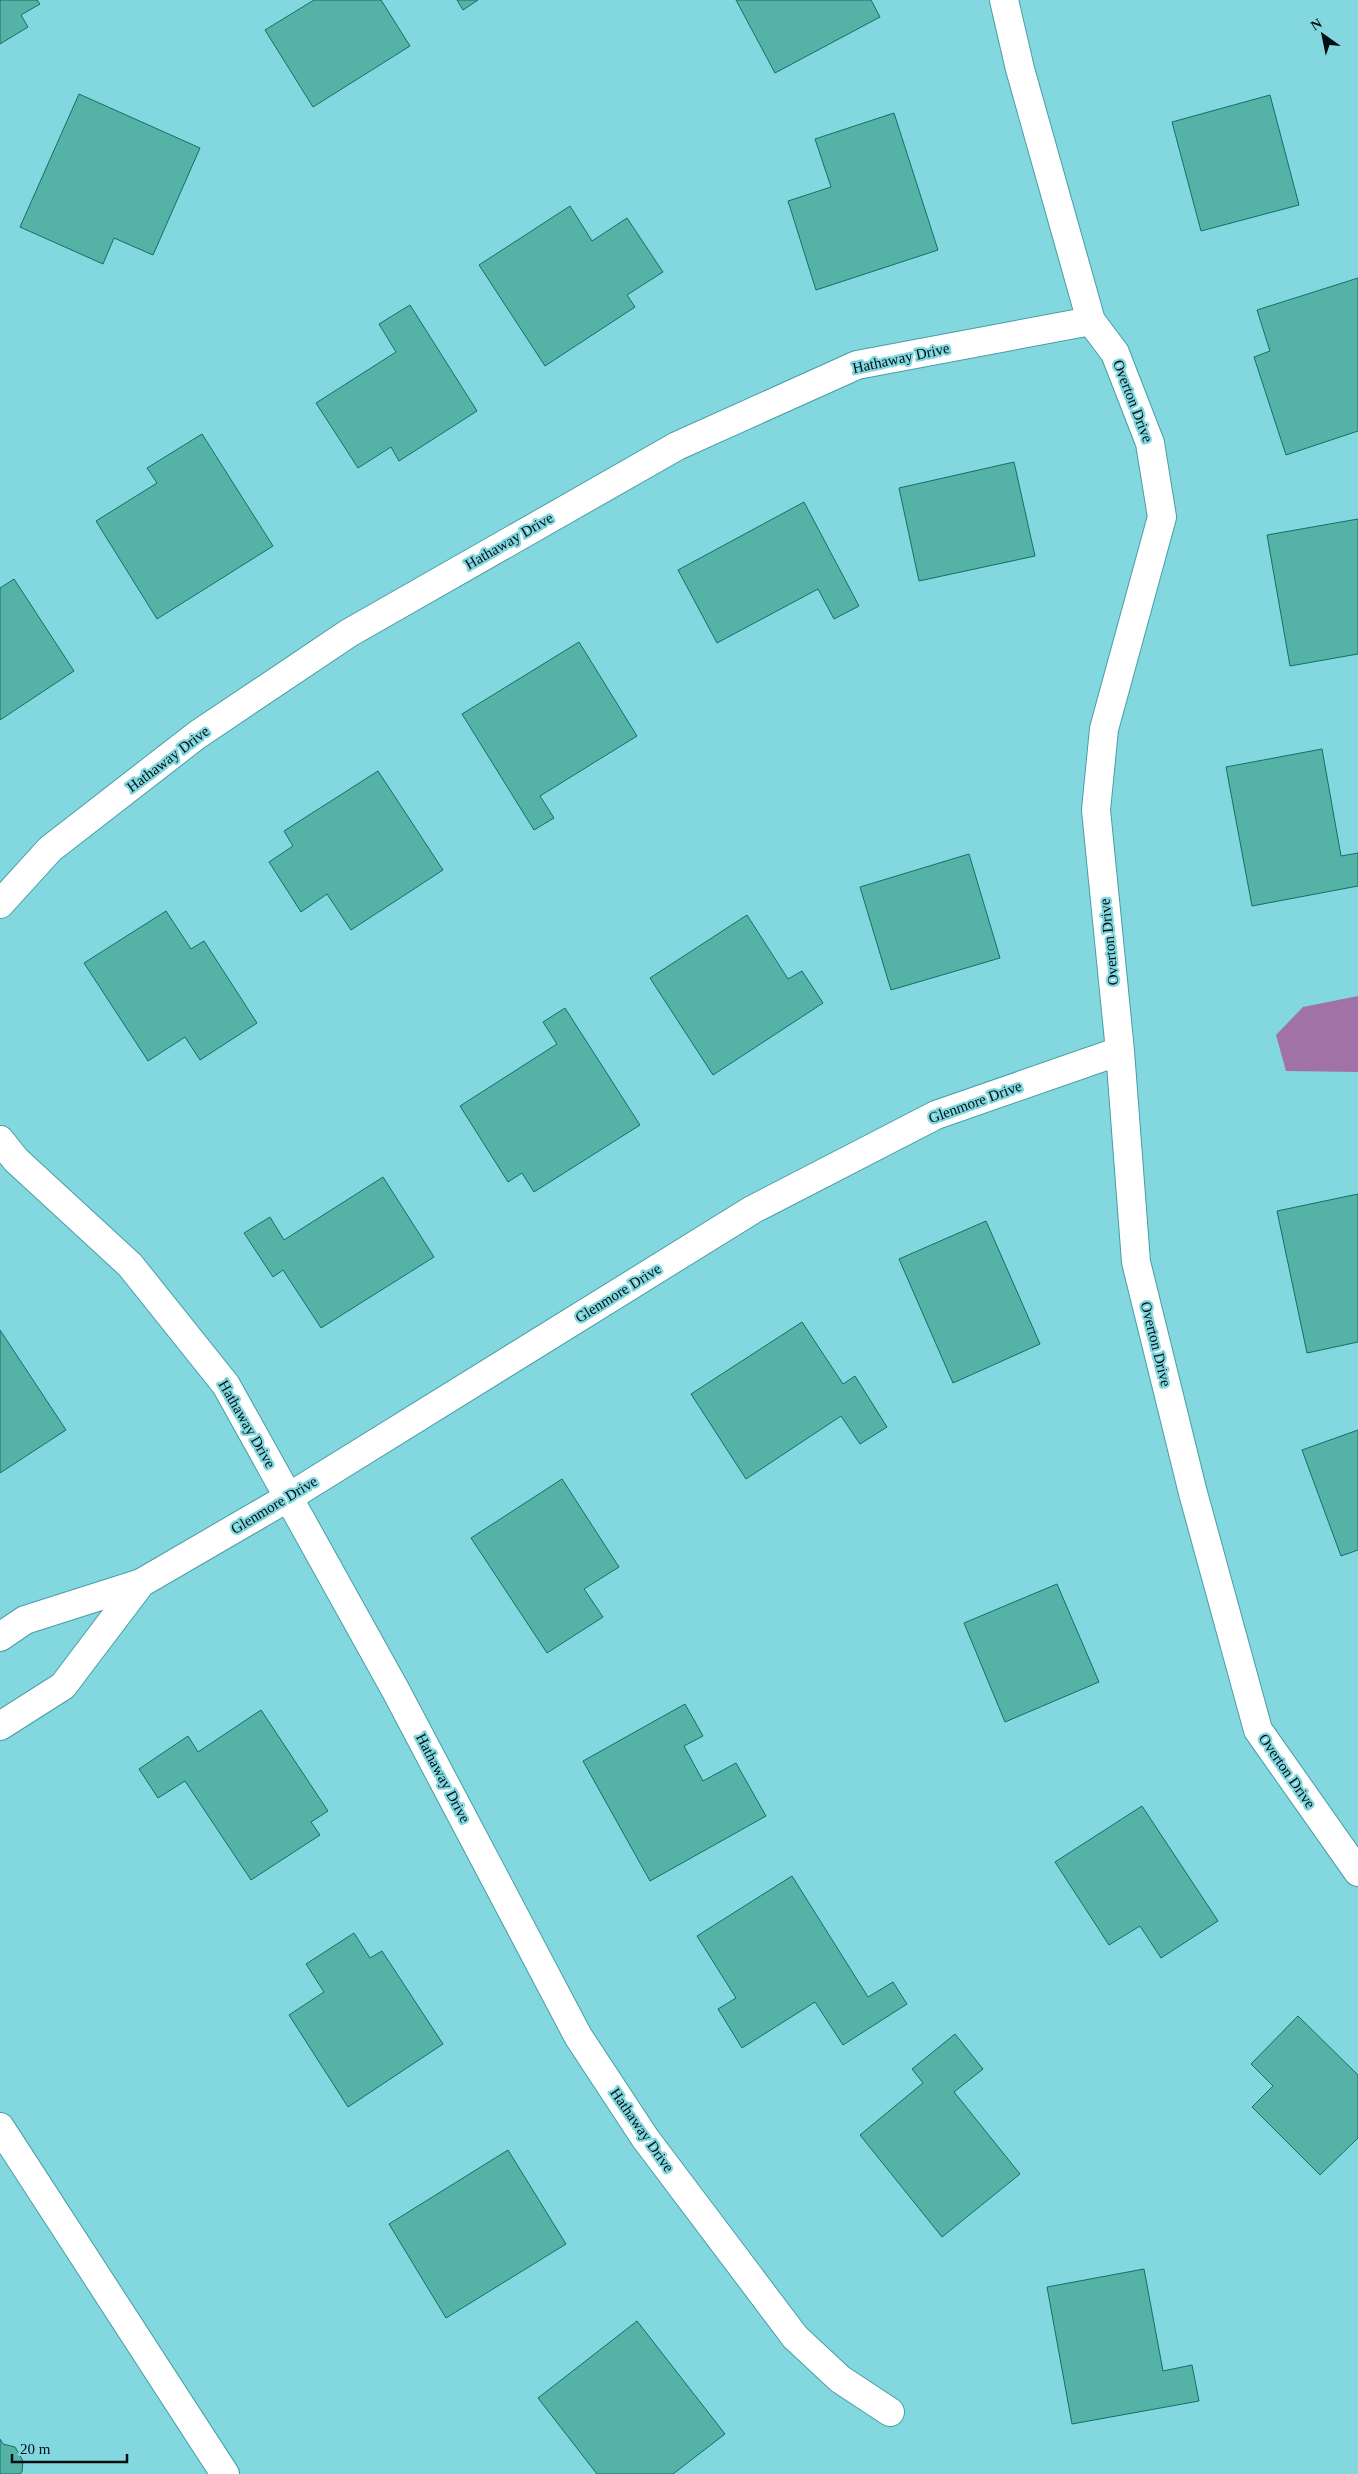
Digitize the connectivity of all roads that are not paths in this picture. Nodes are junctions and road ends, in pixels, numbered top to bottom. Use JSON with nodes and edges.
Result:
{"nodes":[{"id":1,"x":1004,"y":0,"type":"edge"},
{"id":2,"x":1091,"y":321,"type":"junction"},
{"id":3,"x":0,"y":904,"type":"edge"},
{"id":4,"x":1120,"y":1050,"type":"junction"},
{"id":5,"x":0,"y":1140,"type":"edge"},
{"id":6,"x":289,"y":1497,"type":"junction"},
{"id":7,"x":141,"y":1583,"type":"junction"},
{"id":8,"x":0,"y":1637,"type":"edge"},
{"id":9,"x":0,"y":1726,"type":"edge"},
{"id":10,"x":1358,"y":1872,"type":"edge"},
{"id":11,"x":0,"y":2127,"type":"edge"},
{"id":12,"x":890,"y":2412,"type":"dead end"},
{"id":13,"x":225,"y":2474,"type":"edge"}],
"edges":[{"from":1,"to":2,"type":"street","name":"Overton Drive"},
{"from":2,"to":3,"type":"street","name":"Hathaway Drive"},
{"from":2,"to":4,"type":"street","name":"Overton Drive"},
{"from":4,"to":6,"type":"street","name":"Glenmore Drive"},
{"from":4,"to":10,"type":"street","name":"Overton Drive"},
{"from":5,"to":6,"type":"street","name":"Hathaway Drive"},
{"from":6,"to":7,"type":"street","name":"Glenmore Drive"},
{"from":6,"to":12,"type":"street","name":"Hathaway Drive"},
{"from":7,"to":8,"type":"street","name":"Glenmore Drive"},
{"from":7,"to":9,"type":"street","name":"Glenmore Drive"},
{"from":11,"to":13,"type":"street"}]}
